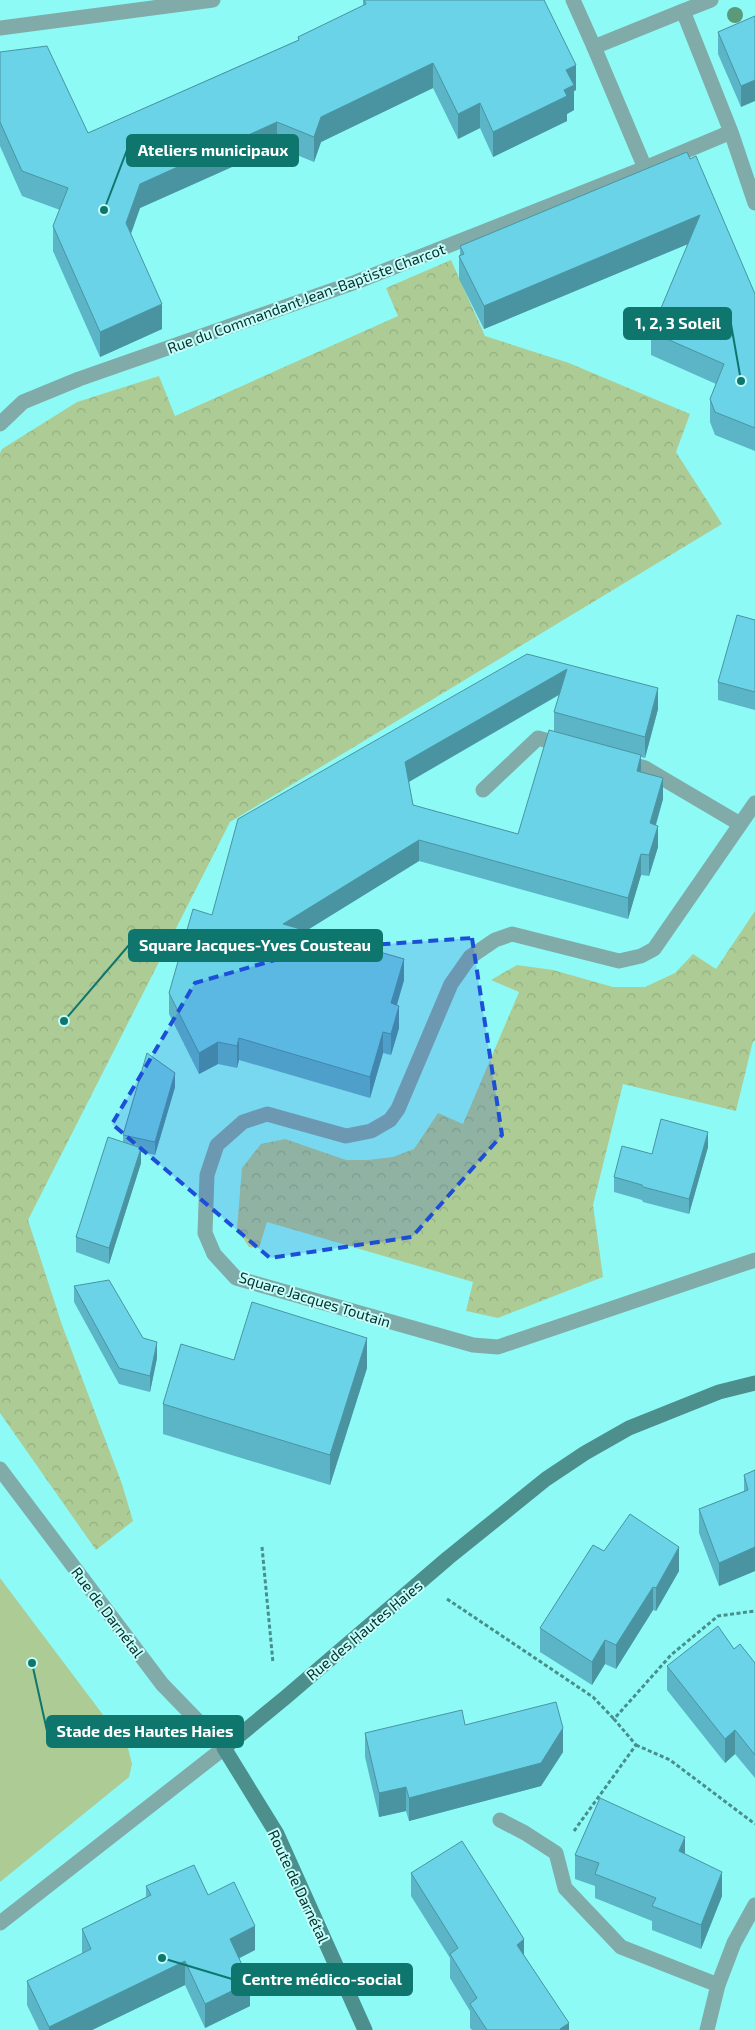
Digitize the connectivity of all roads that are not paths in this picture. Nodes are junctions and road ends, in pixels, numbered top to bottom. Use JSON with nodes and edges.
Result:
{"nodes":[{"id":1,"x":213,"y":0,"type":"edge"},
{"id":2,"x":573,"y":0,"type":"edge"},
{"id":3,"x":712,"y":0,"type":"edge"},
{"id":4,"x":683,"y":11,"type":"junction"},
{"id":5,"x":0,"y":28,"type":"edge"},
{"id":6,"x":594,"y":47,"type":"junction"},
{"id":7,"x":731,"y":132,"type":"junction"},
{"id":8,"x":645,"y":168,"type":"junction"},
{"id":9,"x":750,"y":170,"type":"edge"},
{"id":10,"x":755,"y":203,"type":"edge"},
{"id":11,"x":0,"y":424,"type":"edge"},
{"id":12,"x":582,"y":750,"type":"edge"},
{"id":13,"x":609,"y":758,"type":"edge"},
{"id":14,"x":483,"y":790,"type":"dead end"},
{"id":15,"x":755,"y":803,"type":"edge"},
{"id":16,"x":740,"y":824,"type":"junction"},
{"id":17,"x":755,"y":1260,"type":"edge"},
{"id":18,"x":755,"y":1383,"type":"edge"},
{"id":19,"x":0,"y":1469,"type":"edge"},
{"id":20,"x":224,"y":1748,"type":"junction"},
{"id":21,"x":500,"y":1820,"type":"dead end"},
{"id":22,"x":755,"y":1905,"type":"edge"},
{"id":23,"x":0,"y":1923,"type":"edge"},
{"id":24,"x":718,"y":1985,"type":"junction"},
{"id":25,"x":365,"y":2030,"type":"edge"},
{"id":26,"x":707,"y":2030,"type":"edge"}],
"edges":[{"from":1,"to":5,"type":"street"},
{"from":2,"to":6,"type":"street"},
{"from":3,"to":4,"type":"street"},
{"from":4,"to":6,"type":"street"},
{"from":4,"to":7,"type":"street"},
{"from":6,"to":8,"type":"street"},
{"from":7,"to":8,"type":"street","name":"Rue du Commandant Jean-Baptiste Charcot"},
{"from":7,"to":9,"type":"street"},
{"from":8,"to":11,"type":"street","name":"Rue du Commandant Jean-Baptiste Charcot"},
{"from":9,"to":10,"type":"street"},
{"from":12,"to":14,"type":"street"},
{"from":13,"to":16,"type":"street"},
{"from":15,"to":16,"type":"street","name":"Square Jacques Toutain"},
{"from":16,"to":17,"type":"street","name":"Square Jacques Toutain"},
{"from":18,"to":20,"type":"street","name":"Rue des Hautes Haies"},
{"from":19,"to":20,"type":"street","name":"Rue de Darnétal"},
{"from":20,"to":23,"type":"street","name":"Rue des Hautes Haies"},
{"from":20,"to":25,"type":"street","name":"Route de Darnétal"},
{"from":21,"to":24,"type":"street"},
{"from":22,"to":24,"type":"street"},
{"from":24,"to":26,"type":"street"}]}
